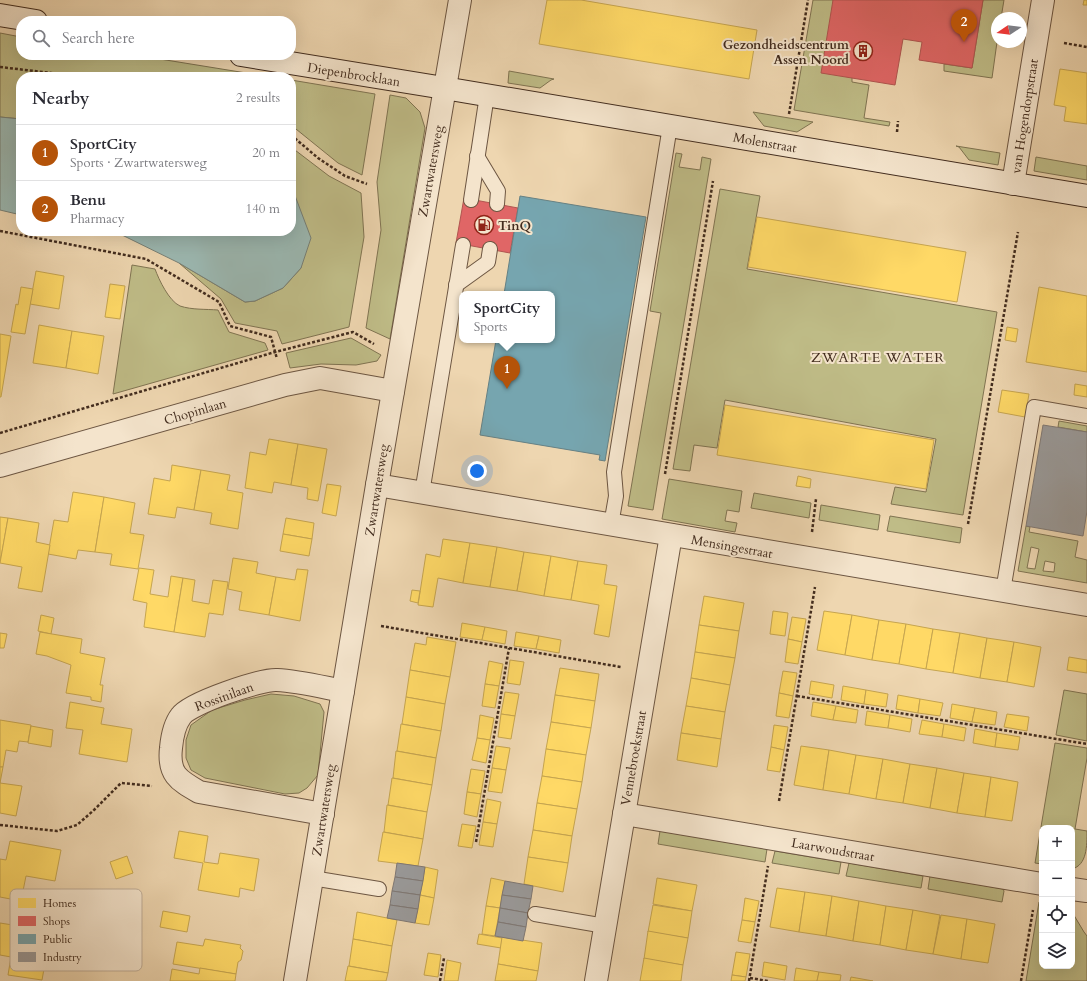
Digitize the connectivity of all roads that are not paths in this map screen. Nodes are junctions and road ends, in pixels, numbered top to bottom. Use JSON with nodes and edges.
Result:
{"nodes":[{"id":1,"x":460,"y":0,"type":"edge"},
{"id":2,"x":1043,"y":0,"type":"edge"},
{"id":3,"x":0,"y":15,"type":"edge"},
{"id":4,"x":16,"y":18,"type":"edge"},
{"id":5,"x":272,"y":60,"type":"edge"},
{"id":6,"x":444,"y":88,"type":"junction"},
{"id":7,"x":487,"y":95,"type":"junction"},
{"id":8,"x":670,"y":126,"type":"junction"},
{"id":9,"x":477,"y":156,"type":"junction"},
{"id":10,"x":1013,"y":184,"type":"junction"},
{"id":11,"x":1087,"y":196,"type":"edge"},
{"id":12,"x":471,"y":200,"type":"dead end"},
{"id":13,"x":497,"y":204,"type":"dead end"},
{"id":14,"x":463,"y":245,"type":"dead end"},
{"id":15,"x":490,"y":249,"type":"dead end"},
{"id":16,"x":456,"y":285,"type":"junction"},
{"id":17,"x":393,"y":390,"type":"junction"},
{"id":18,"x":1087,"y":416,"type":"edge"},
{"id":19,"x":0,"y":466,"type":"edge"},
{"id":20,"x":377,"y":485,"type":"junction"},
{"id":21,"x":422,"y":493,"type":"junction"},
{"id":22,"x":611,"y":525,"type":"junction"},
{"id":23,"x":670,"y":535,"type":"junction"},
{"id":24,"x":1003,"y":591,"type":"junction"},
{"id":25,"x":1087,"y":605,"type":"edge"},
{"id":26,"x":343,"y":691,"type":"junction"},
{"id":27,"x":323,"y":814,"type":"junction"},
{"id":28,"x":624,"y":814,"type":"junction"},
{"id":29,"x":312,"y":878,"type":"junction"},
{"id":30,"x":1039,"y":884,"type":"edge"},
{"id":31,"x":379,"y":889,"type":"dead end"},
{"id":32,"x":1075,"y":889,"type":"edge"},
{"id":33,"x":1087,"y":891,"type":"edge"},
{"id":34,"x":535,"y":914,"type":"dead end"},
{"id":35,"x":606,"y":926,"type":"junction"},
{"id":36,"x":295,"y":981,"type":"edge"},
{"id":37,"x":596,"y":981,"type":"edge"}],
"edges":[{"from":1,"to":6,"type":"street","name":"Zwartwatersweg"},
{"from":2,"to":10,"type":"street","name":"van Hogendorpstraat"},
{"from":3,"to":4,"type":"street"},
{"from":5,"to":6,"type":"street","name":"Diepenbrocklaan"},
{"from":6,"to":7,"type":"street","name":"Molenstraat"},
{"from":6,"to":17,"type":"street","name":"Zwartwatersweg"},
{"from":7,"to":8,"type":"street","name":"Molenstraat"},
{"from":7,"to":9,"type":"lane"},
{"from":8,"to":10,"type":"street","name":"Molenstraat"},
{"from":8,"to":22,"type":"lane"},
{"from":9,"to":12,"type":"lane"},
{"from":9,"to":13,"type":"lane"},
{"from":10,"to":11,"type":"street","name":"Molenstraat"},
{"from":14,"to":16,"type":"lane"},
{"from":15,"to":16,"type":"lane"},
{"from":16,"to":21,"type":"lane"},
{"from":17,"to":19,"type":"street","name":"Chopinlaan"},
{"from":17,"to":20,"type":"street","name":"Zwartwatersweg"},
{"from":18,"to":24,"type":"lane"},
{"from":20,"to":21,"type":"street","name":"Mensingestraat"},
{"from":20,"to":26,"type":"street","name":"Zwartwatersweg"},
{"from":21,"to":22,"type":"street","name":"Mensingestraat"},
{"from":22,"to":23,"type":"street","name":"Mensingestraat"},
{"from":23,"to":24,"type":"street","name":"Mensingestraat"},
{"from":23,"to":28,"type":"street","name":"Vennebroekstraat"},
{"from":24,"to":25,"type":"street","name":"Mensingestraat"},
{"from":26,"to":27,"type":"street","name":"Zwartwatersweg"},
{"from":26,"to":27,"type":"street","name":"Rossinilaan"},
{"from":27,"to":29,"type":"street","name":"Zwartwatersweg"},
{"from":28,"to":30,"type":"street","name":"Laarwoudstraat"},
{"from":28,"to":35,"type":"street","name":"Vennebroekstraat"},
{"from":29,"to":31,"type":"lane"},
{"from":29,"to":36,"type":"street","name":"Zwartwatersweg"},
{"from":32,"to":33,"type":"street"},
{"from":34,"to":35,"type":"lane"},
{"from":35,"to":37,"type":"street","name":"Vennebroekstraat"}]}
